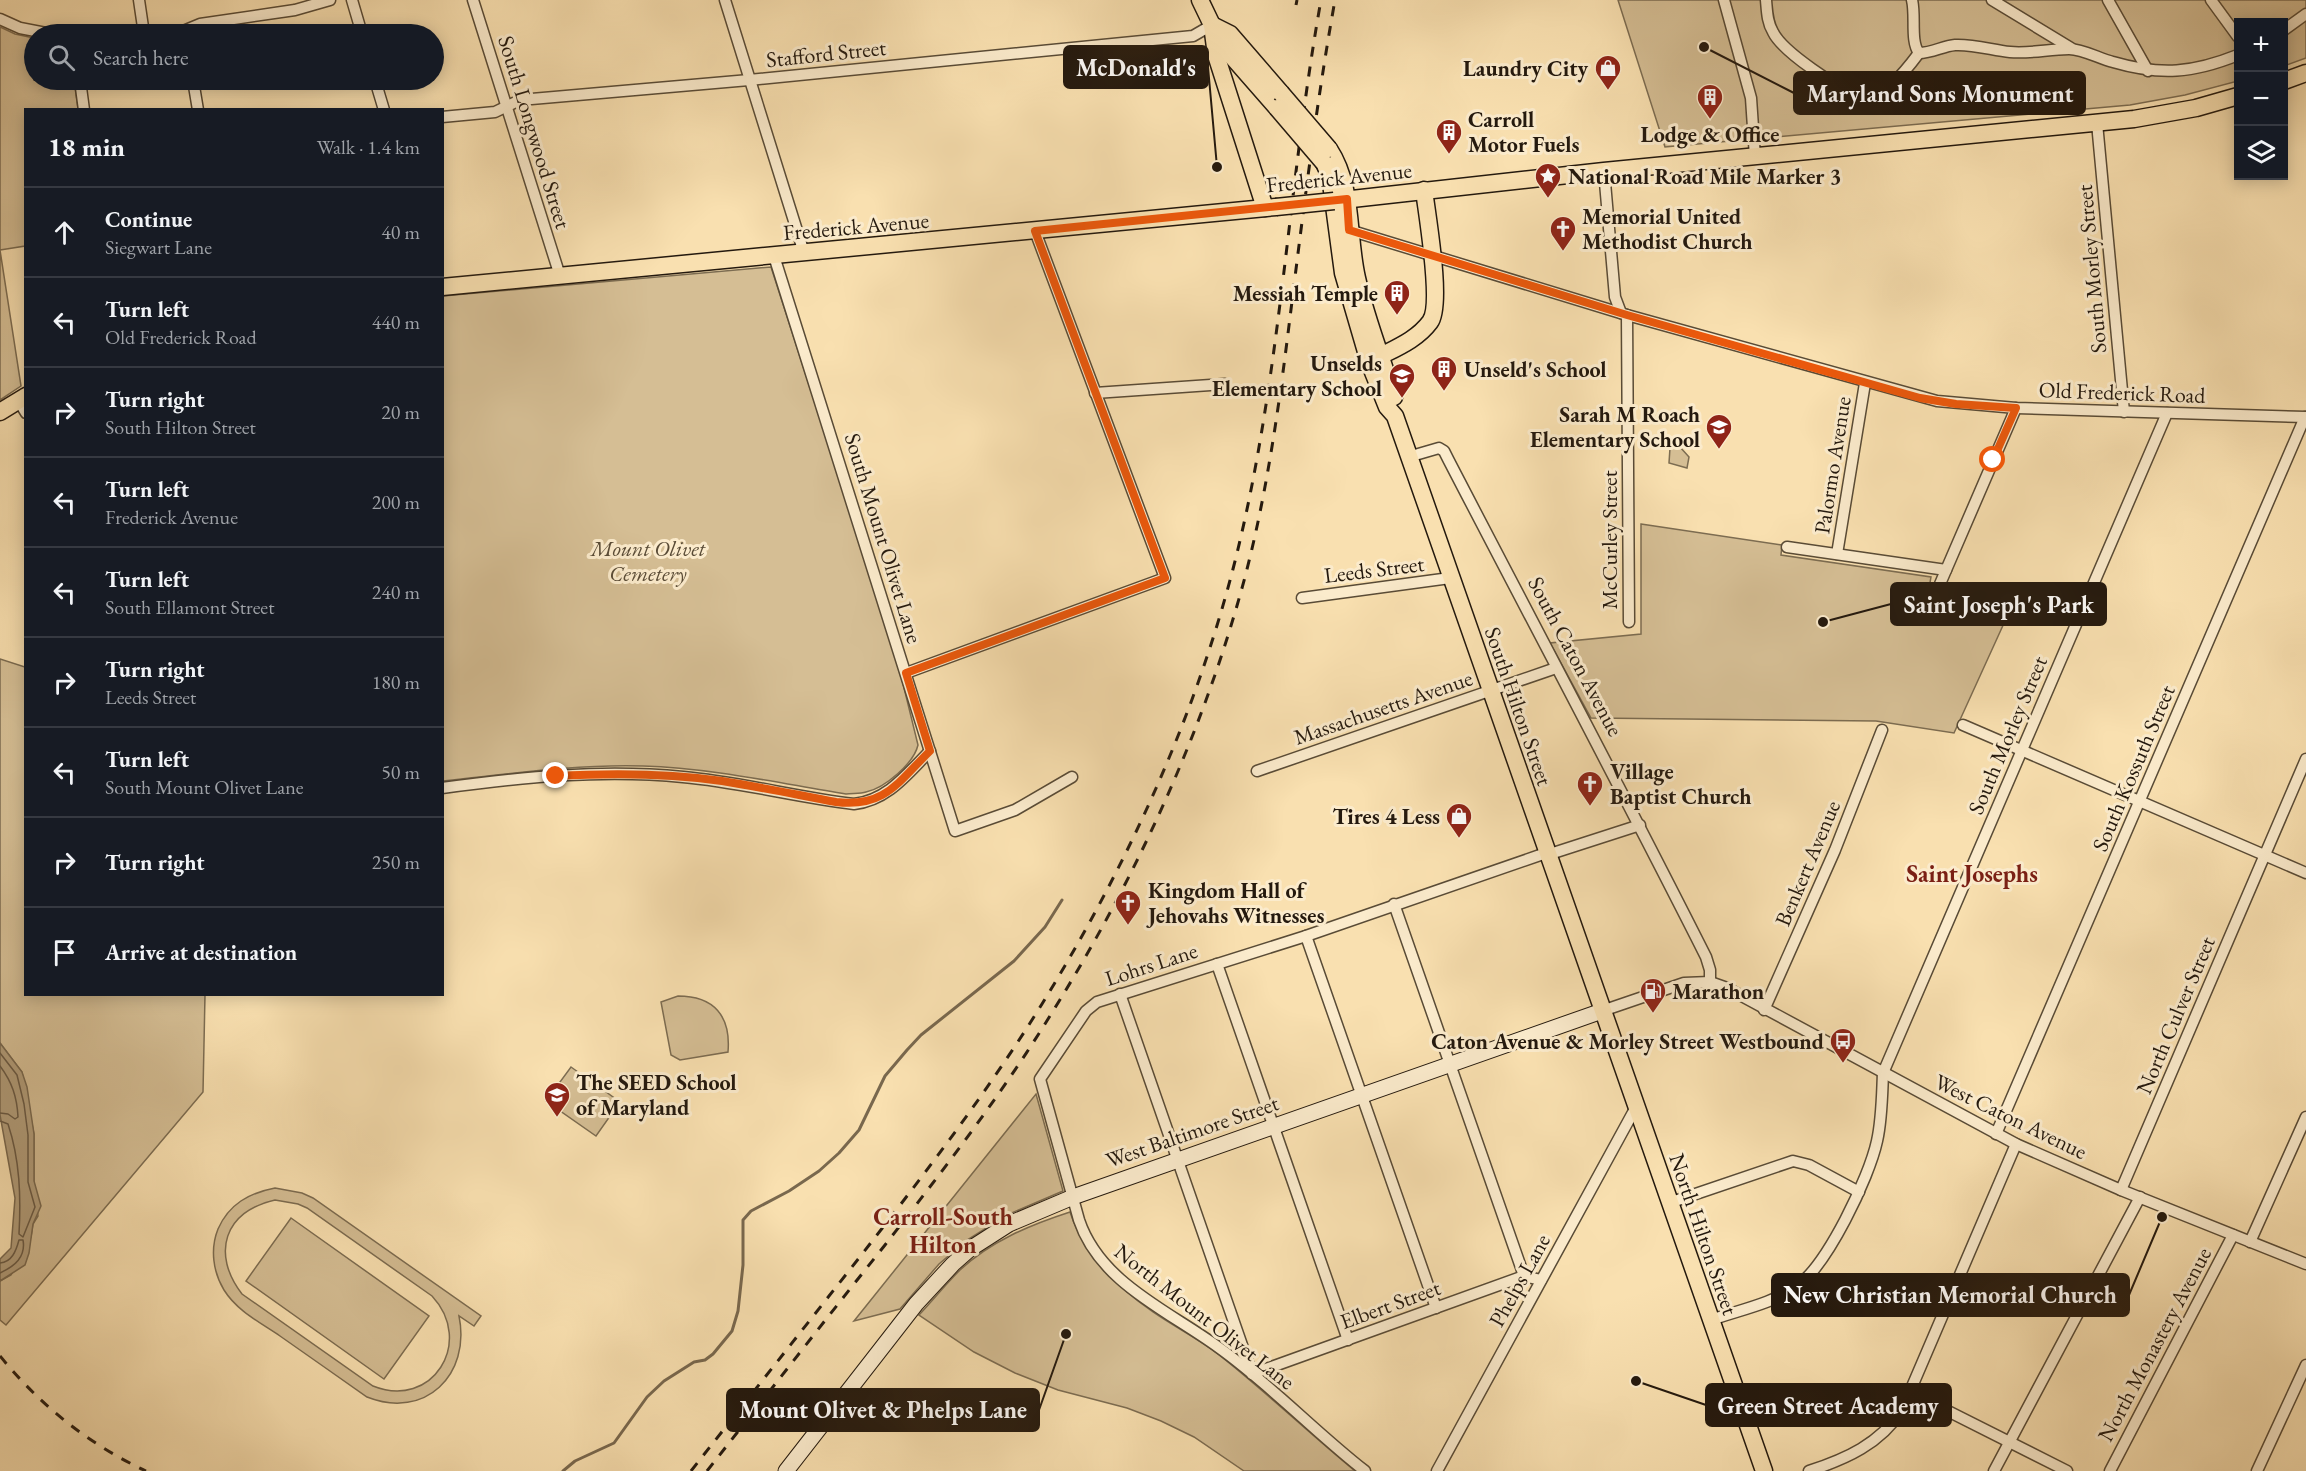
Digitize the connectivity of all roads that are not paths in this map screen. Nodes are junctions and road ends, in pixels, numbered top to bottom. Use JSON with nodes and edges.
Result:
{"nodes":[{"id":1,"x":139,"y":0,"type":"edge"},
{"id":2,"x":330,"y":0,"type":"edge"},
{"id":3,"x":352,"y":0,"type":"edge"},
{"id":4,"x":473,"y":0,"type":"edge"},
{"id":5,"x":725,"y":0,"type":"edge"},
{"id":6,"x":1200,"y":0,"type":"edge"},
{"id":7,"x":1724,"y":0,"type":"edge"},
{"id":8,"x":1766,"y":0,"type":"edge"},
{"id":9,"x":1912,"y":0,"type":"edge"},
{"id":10,"x":1992,"y":0,"type":"edge"},
{"id":11,"x":2108,"y":0,"type":"edge"},
{"id":12,"x":2211,"y":0,"type":"edge"},
{"id":13,"x":2306,"y":14,"type":"edge"},
{"id":14,"x":0,"y":20,"type":"edge"},
{"id":15,"x":143,"y":24,"type":"edge"},
{"id":16,"x":205,"y":24,"type":"edge"},
{"id":17,"x":359,"y":24,"type":"edge"},
{"id":18,"x":1212,"y":25,"type":"junction"},
{"id":19,"x":2288,"y":27,"type":"edge"},
{"id":20,"x":24,"y":29,"type":"edge"},
{"id":21,"x":2234,"y":32,"type":"edge"},
{"id":22,"x":2071,"y":48,"type":"junction"},
{"id":23,"x":1919,"y":53,"type":"junction"},
{"id":24,"x":2234,"y":56,"type":"edge"},
{"id":25,"x":2148,"y":71,"type":"junction"},
{"id":26,"x":2306,"y":74,"type":"edge"},
{"id":27,"x":2288,"y":79,"type":"edge"},
{"id":28,"x":750,"y":80,"type":"junction"},
{"id":29,"x":81,"y":90,"type":"edge"},
{"id":30,"x":195,"y":90,"type":"edge"},
{"id":31,"x":378,"y":90,"type":"edge"},
{"id":32,"x":2234,"y":97,"type":"edge"},
{"id":33,"x":507,"y":106,"type":"junction"},
{"id":34,"x":84,"y":108,"type":"edge"},
{"id":35,"x":198,"y":108,"type":"edge"},
{"id":36,"x":383,"y":108,"type":"edge"},
{"id":37,"x":444,"y":117,"type":"edge"},
{"id":38,"x":2097,"y":123,"type":"junction"},
{"id":39,"x":1755,"y":157,"type":"junction"},
{"id":40,"x":1604,"y":171,"type":"junction"},
{"id":41,"x":1424,"y":190,"type":"junction"},
{"id":42,"x":1341,"y":200,"type":"junction"},
{"id":43,"x":1270,"y":208,"type":"junction"},
{"id":44,"x":1349,"y":230,"type":"junction"},
{"id":45,"x":1035,"y":231,"type":"junction"},
{"id":46,"x":804,"y":253,"type":"junction"},
{"id":47,"x":1431,"y":255,"type":"junction"},
{"id":48,"x":774,"y":256,"type":"junction"},
{"id":49,"x":560,"y":276,"type":"junction"},
{"id":50,"x":444,"y":287,"type":"edge"},
{"id":51,"x":1624,"y":314,"type":"junction"},
{"id":52,"x":1375,"y":359,"type":"junction"},
{"id":53,"x":1865,"y":383,"type":"junction"},
{"id":54,"x":1225,"y":384,"type":"dead end"},
{"id":55,"x":1095,"y":393,"type":"junction"},
{"id":56,"x":23,"y":403,"type":"edge"},
{"id":57,"x":2016,"y":408,"type":"junction"},
{"id":58,"x":0,"y":412,"type":"edge"},
{"id":59,"x":2124,"y":412,"type":"junction"},
{"id":60,"x":2167,"y":412,"type":"junction"},
{"id":61,"x":2305,"y":417,"type":"edge"},
{"id":62,"x":1408,"y":457,"type":"junction"},
{"id":63,"x":1787,"y":547,"type":"dead end"},
{"id":64,"x":1837,"y":554,"type":"junction"},
{"id":65,"x":1946,"y":570,"type":"junction"},
{"id":66,"x":1450,"y":578,"type":"junction"},
{"id":67,"x":1940,"y":584,"type":"dead end"},
{"id":68,"x":1302,"y":598,"type":"dead end"},
{"id":69,"x":1629,"y":622,"type":"dead end"},
{"id":70,"x":1556,"y":668,"type":"junction"},
{"id":71,"x":906,"y":673,"type":"junction"},
{"id":72,"x":1489,"y":691,"type":"junction"},
{"id":73,"x":1963,"y":725,"type":"dead end"},
{"id":74,"x":1882,"y":730,"type":"dead end"},
{"id":75,"x":930,"y":751,"type":"junction"},
{"id":76,"x":2022,"y":751,"type":"junction"},
{"id":77,"x":2306,"y":759,"type":"edge"},
{"id":78,"x":1257,"y":771,"type":"dead end"},
{"id":79,"x":1072,"y":777,"type":"dead end"},
{"id":80,"x":444,"y":788,"type":"edge"},
{"id":81,"x":2139,"y":801,"type":"junction"},
{"id":82,"x":1640,"y":825,"type":"junction"},
{"id":83,"x":1547,"y":854,"type":"junction"},
{"id":84,"x":2265,"y":855,"type":"junction"},
{"id":85,"x":2306,"y":873,"type":"edge"},
{"id":86,"x":1394,"y":904,"type":"junction"},
{"id":87,"x":1306,"y":936,"type":"junction"},
{"id":88,"x":1217,"y":964,"type":"junction"},
{"id":89,"x":1710,"y":982,"type":"junction"},
{"id":90,"x":1120,"y":994,"type":"junction"},
{"id":91,"x":1764,"y":1010,"type":"junction"},
{"id":92,"x":1602,"y":1011,"type":"junction"},
{"id":93,"x":1450,"y":1065,"type":"junction"},
{"id":94,"x":1883,"y":1073,"type":"junction"},
{"id":95,"x":1362,"y":1096,"type":"junction"},
{"id":96,"x":1636,"y":1107,"type":"junction"},
{"id":97,"x":2306,"y":1117,"type":"edge"},
{"id":98,"x":1274,"y":1127,"type":"junction"},
{"id":99,"x":1996,"y":1134,"type":"junction"},
{"id":100,"x":2016,"y":1144,"type":"junction"},
{"id":101,"x":1178,"y":1160,"type":"junction"},
{"id":102,"x":2121,"y":1190,"type":"junction"},
{"id":103,"x":1859,"y":1192,"type":"junction"},
{"id":104,"x":1072,"y":1197,"type":"junction"},
{"id":105,"x":2140,"y":1197,"type":"junction"},
{"id":106,"x":1669,"y":1203,"type":"junction"},
{"id":107,"x":2233,"y":1235,"type":"junction"},
{"id":108,"x":2250,"y":1242,"type":"junction"},
{"id":109,"x":2306,"y":1264,"type":"edge"},
{"id":110,"x":1524,"y":1276,"type":"junction"},
{"id":111,"x":1541,"y":1280,"type":"junction"},
{"id":112,"x":1436,"y":1308,"type":"junction"},
{"id":113,"x":1711,"y":1320,"type":"junction"},
{"id":114,"x":1348,"y":1340,"type":"junction"},
{"id":115,"x":2306,"y":1365,"type":"edge"},
{"id":116,"x":1252,"y":1374,"type":"junction"},
{"id":117,"x":1910,"y":1392,"type":"junction"},
{"id":118,"x":2010,"y":1442,"type":"junction"},
{"id":119,"x":786,"y":1471,"type":"edge"},
{"id":120,"x":1365,"y":1471,"type":"edge"},
{"id":121,"x":1437,"y":1471,"type":"edge"},
{"id":122,"x":1764,"y":1471,"type":"edge"},
{"id":123,"x":1809,"y":1471,"type":"edge"},
{"id":124,"x":1995,"y":1471,"type":"edge"},
{"id":125,"x":2067,"y":1471,"type":"edge"},
{"id":126,"x":2110,"y":1471,"type":"edge"},
{"id":127,"x":2257,"y":1471,"type":"edge"}],
"edges":[{"from":1,"to":15,"type":"street"},
{"from":2,"to":16,"type":"street"},
{"from":3,"to":17,"type":"street"},
{"from":4,"to":33,"type":"street","name":"South Longwood Street"},
{"from":5,"to":28,"type":"street"},
{"from":6,"to":18,"type":"main road"},
{"from":7,"to":39,"type":"street"},
{"from":8,"to":23,"type":"street"},
{"from":9,"to":23,"type":"street"},
{"from":10,"to":22,"type":"street"},
{"from":11,"to":25,"type":"street"},
{"from":12,"to":21,"type":"street"},
{"from":13,"to":19,"type":"street"},
{"from":14,"to":20,"type":"street"},
{"from":18,"to":28,"type":"street","name":"Stafford Street"},
{"from":18,"to":42,"type":"main road","name":"South Hilton Street","bridge":true},
{"from":18,"to":43,"type":"main road"},
{"from":22,"to":23,"type":"street"},
{"from":22,"to":25,"type":"street"},
{"from":24,"to":25,"type":"street"},
{"from":26,"to":27,"type":"main road"},
{"from":28,"to":33,"type":"street","name":"Stafford Street"},
{"from":28,"to":46,"type":"street"},
{"from":29,"to":34,"type":"street"},
{"from":30,"to":35,"type":"street"},
{"from":31,"to":36,"type":"street"},
{"from":32,"to":38,"type":"main road","name":"Frederick Avenue"},
{"from":33,"to":37,"type":"street","name":"Stafford Street"},
{"from":33,"to":49,"type":"street","name":"South Longwood Street"},
{"from":38,"to":39,"type":"main road","name":"Frederick Avenue"},
{"from":38,"to":59,"type":"street","name":"South Morley Street"},
{"from":39,"to":40,"type":"main road","name":"Frederick Avenue"},
{"from":40,"to":41,"type":"main road","name":"Frederick Avenue"},
{"from":40,"to":51,"type":"street","name":"McCurley Street"},
{"from":41,"to":42,"type":"main road","name":"Frederick Avenue"},
{"from":41,"to":47,"type":"main road"},
{"from":42,"to":43,"type":"main road","name":"Frederick Avenue","bridge":true},
{"from":42,"to":44,"type":"main road","name":"South Hilton Street"},
{"from":42,"to":52,"type":"main road","name":"South Hilton Street"},
{"from":43,"to":45,"type":"main road","name":"Frederick Avenue"},
{"from":44,"to":47,"type":"street","name":"Old Frederick Road"},
{"from":44,"to":52,"type":"main road","name":"South Hilton Street"},
{"from":45,"to":46,"type":"main road","name":"Frederick Avenue"},
{"from":45,"to":55,"type":"street"},
{"from":46,"to":48,"type":"main road","name":"Frederick Avenue"},
{"from":47,"to":51,"type":"street","name":"Old Frederick Road"},
{"from":47,"to":52,"type":"main road"},
{"from":48,"to":49,"type":"main road","name":"Frederick Avenue"},
{"from":48,"to":71,"type":"street","name":"South Mount Olivet Lane"},
{"from":49,"to":50,"type":"main road","name":"Frederick Avenue"},
{"from":51,"to":53,"type":"street","name":"Old Frederick Road"},
{"from":51,"to":69,"type":"street","name":"McCurley Street"},
{"from":52,"to":62,"type":"main road","name":"South Hilton Street"},
{"from":53,"to":57,"type":"street","name":"Old Frederick Road"},
{"from":53,"to":64,"type":"street","name":"Palormo Avenue"},
{"from":54,"to":55,"type":"street"},
{"from":55,"to":71,"type":"street"},
{"from":56,"to":58,"type":"main road"},
{"from":57,"to":59,"type":"street","name":"Old Frederick Road"},
{"from":57,"to":65,"type":"street"},
{"from":59,"to":60,"type":"street","name":"Old Frederick Road"},
{"from":60,"to":61,"type":"street","name":"Old Frederick Road"},
{"from":60,"to":76,"type":"street","name":"South Morley Street"},
{"from":61,"to":81,"type":"street","name":"South Kossuth Street"},
{"from":62,"to":66,"type":"main road","name":"South Hilton Street"},
{"from":62,"to":70,"type":"street","name":"South Caton Avenue"},
{"from":63,"to":64,"type":"street"},
{"from":64,"to":65,"type":"street"},
{"from":65,"to":67,"type":"street"},
{"from":66,"to":68,"type":"street","name":"Leeds Street"},
{"from":66,"to":72,"type":"main road","name":"South Hilton Street"},
{"from":70,"to":72,"type":"street","name":"Massachusetts Avenue"},
{"from":70,"to":82,"type":"street","name":"South Caton Avenue"},
{"from":71,"to":75,"type":"street","name":"South Mount Olivet Lane"},
{"from":72,"to":78,"type":"street","name":"Massachusetts Avenue"},
{"from":72,"to":83,"type":"main road","name":"South Hilton Street"},
{"from":73,"to":76,"type":"street"},
{"from":74,"to":91,"type":"street","name":"Benkert Avenue"},
{"from":75,"to":79,"type":"street","name":"South Mount Olivet Lane"},
{"from":75,"to":80,"type":"street"},
{"from":76,"to":81,"type":"street"},
{"from":76,"to":94,"type":"street","name":"South Morley Street"},
{"from":77,"to":84,"type":"street","name":"North Culver Street"},
{"from":81,"to":84,"type":"street"},
{"from":81,"to":99,"type":"street","name":"South Kossuth Street"},
{"from":82,"to":83,"type":"street","name":"Lohrs Lane"},
{"from":82,"to":89,"type":"street","name":"South Caton Avenue"},
{"from":83,"to":86,"type":"street","name":"Lohrs Lane"},
{"from":83,"to":92,"type":"main road","name":"South Hilton Street"},
{"from":84,"to":85,"type":"street"},
{"from":84,"to":102,"type":"street","name":"North Culver Street"},
{"from":86,"to":87,"type":"street","name":"Lohrs Lane"},
{"from":86,"to":93,"type":"street"},
{"from":87,"to":88,"type":"street","name":"Lohrs Lane"},
{"from":87,"to":95,"type":"street"},
{"from":88,"to":90,"type":"street","name":"Lohrs Lane"},
{"from":88,"to":98,"type":"street"},
{"from":89,"to":91,"type":"street","name":"West Caton Avenue"},
{"from":89,"to":92,"type":"street","name":"West Baltimore Street"},
{"from":90,"to":101,"type":"street"},
{"from":90,"to":104,"type":"street","name":"Lohrs Lane"},
{"from":91,"to":94,"type":"street","name":"West Caton Avenue"},
{"from":92,"to":93,"type":"main road","name":"West Baltimore Street"},
{"from":92,"to":96,"type":"main road","name":"North Hilton Street"},
{"from":93,"to":95,"type":"main road","name":"West Baltimore Street"},
{"from":93,"to":110,"type":"street"},
{"from":94,"to":99,"type":"street","name":"West Caton Avenue"},
{"from":94,"to":103,"type":"street","name":"South Morley Street"},
{"from":95,"to":98,"type":"main road","name":"West Baltimore Street"},
{"from":95,"to":112,"type":"street"},
{"from":96,"to":106,"type":"main road","name":"North Hilton Street"},
{"from":96,"to":111,"type":"street","name":"Phelps Lane"},
{"from":97,"to":108,"type":"street"},
{"from":98,"to":101,"type":"main road","name":"West Baltimore Street"},
{"from":98,"to":114,"type":"street"},
{"from":99,"to":100,"type":"street","name":"West Caton Avenue"},
{"from":100,"to":102,"type":"street","name":"West Caton Avenue"},
{"from":100,"to":117,"type":"street"},
{"from":101,"to":104,"type":"main road","name":"West Baltimore Street"},
{"from":101,"to":116,"type":"street"},
{"from":102,"to":105,"type":"street","name":"West Caton Avenue"},
{"from":103,"to":106,"type":"street"},
{"from":103,"to":113,"type":"street","name":"South Morley Street"},
{"from":104,"to":116,"type":"street","name":"North Mount Olivet Lane"},
{"from":104,"to":119,"type":"main road","name":"West Baltimore Street"},
{"from":105,"to":107,"type":"street","name":"West Caton Avenue"},
{"from":105,"to":118,"type":"street"},
{"from":106,"to":113,"type":"main road","name":"North Hilton Street"},
{"from":107,"to":108,"type":"street","name":"West Caton Avenue"},
{"from":107,"to":126,"type":"street","name":"North Monastery Avenue"},
{"from":108,"to":109,"type":"street","name":"West Caton Avenue"},
{"from":110,"to":111,"type":"street"},
{"from":110,"to":112,"type":"street","name":"Elbert Street"},
{"from":111,"to":121,"type":"street","name":"Phelps Lane"},
{"from":112,"to":114,"type":"street","name":"Elbert Street"},
{"from":113,"to":122,"type":"main road","name":"North Hilton Street"},
{"from":114,"to":116,"type":"street","name":"Elbert Street"},
{"from":115,"to":127,"type":"street"},
{"from":116,"to":120,"type":"street","name":"North Mount Olivet Lane"},
{"from":117,"to":118,"type":"street"},
{"from":117,"to":123,"type":"street"},
{"from":118,"to":124,"type":"street"},
{"from":118,"to":125,"type":"street"}]}
